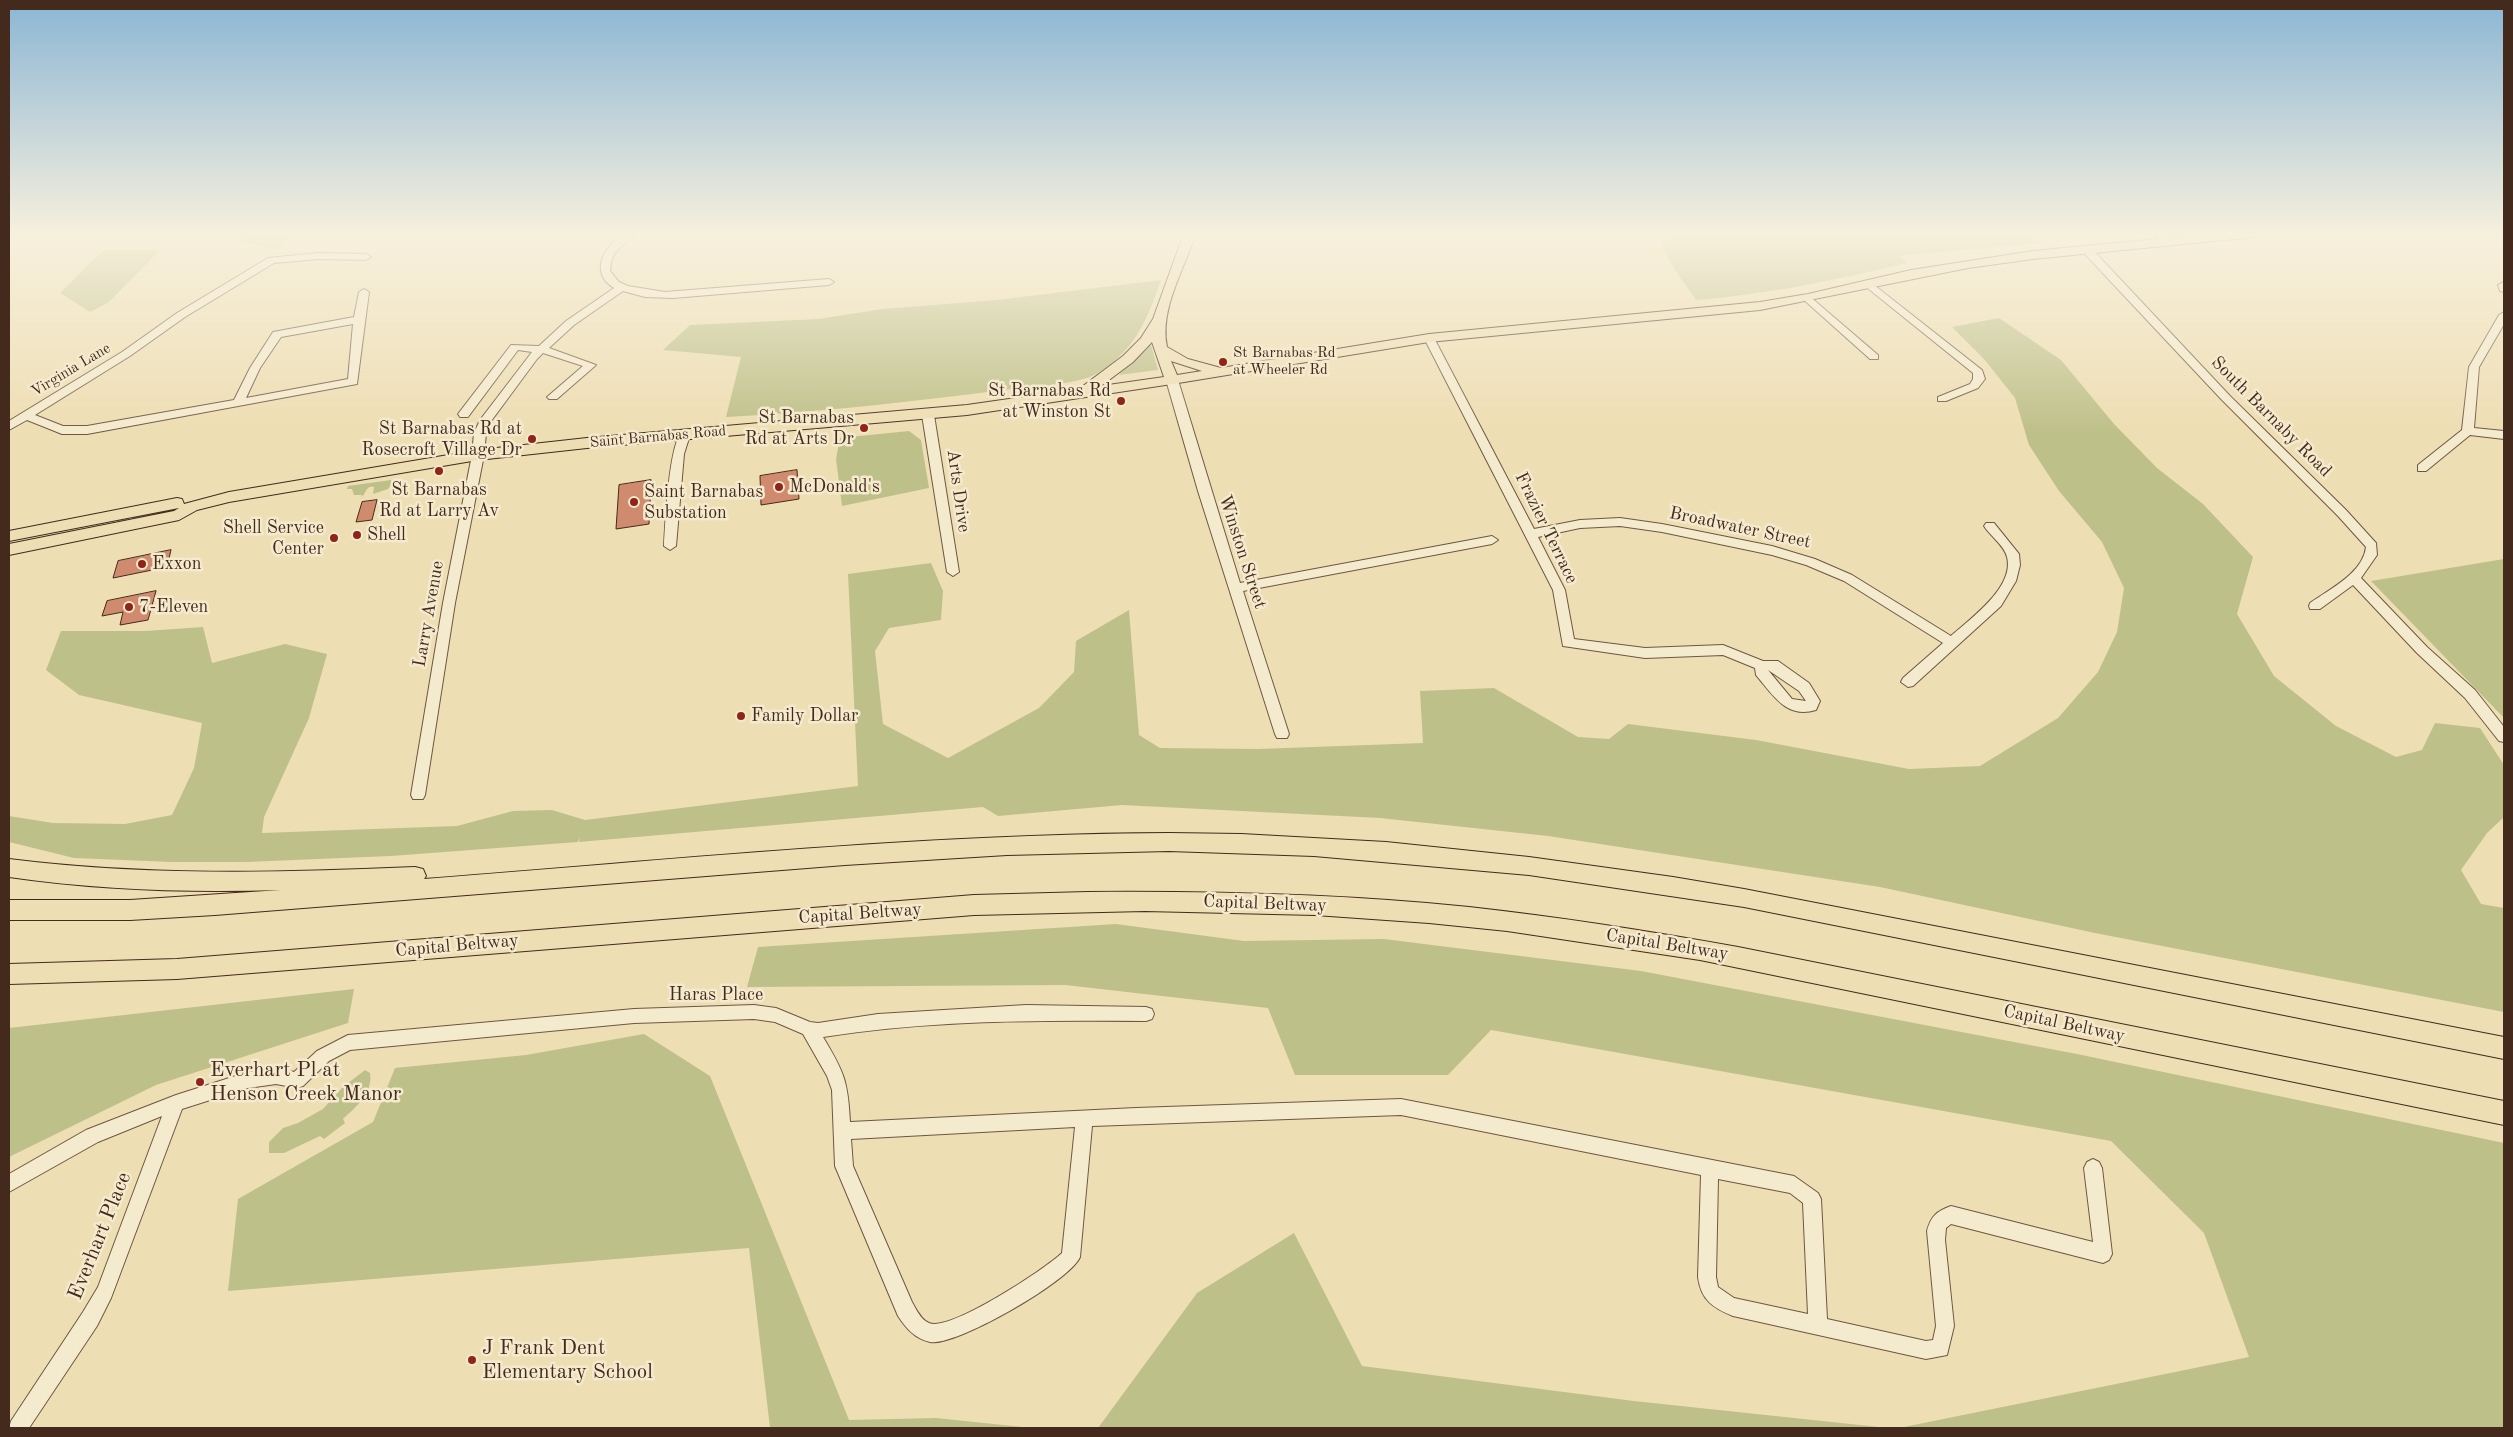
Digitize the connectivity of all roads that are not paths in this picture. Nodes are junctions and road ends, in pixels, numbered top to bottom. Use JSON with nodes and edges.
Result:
{"nodes":[{"id":1,"x":208,"y":300,"type":"edge"},
{"id":2,"x":362,"y":300,"type":"edge"},
{"id":3,"x":603,"y":300,"type":"edge"},
{"id":4,"x":1166,"y":300,"type":"edge"},
{"id":5,"x":1792,"y":300,"type":"edge"},
{"id":6,"x":1810,"y":300,"type":"edge"},
{"id":7,"x":1888,"y":300,"type":"edge"},
{"id":8,"x":2134,"y":300,"type":"edge"},
{"id":9,"x":2504,"y":314,"type":"edge"},
{"id":10,"x":1160,"y":318,"type":"junction"},
{"id":11,"x":358,"y":320,"type":"junction"},
{"id":12,"x":1429,"y":338,"type":"junction"},
{"id":13,"x":541,"y":349,"type":"junction"},
{"id":14,"x":1160,"y":350,"type":"junction"},
{"id":15,"x":1874,"y":357,"type":"dead end"},
{"id":16,"x":1225,"y":372,"type":"junction"},
{"id":17,"x":1172,"y":380,"type":"junction"},
{"id":18,"x":1077,"y":394,"type":"junction"},
{"id":19,"x":553,"y":396,"type":"dead end"},
{"id":20,"x":1942,"y":399,"type":"dead end"},
{"id":21,"x":238,"y":403,"type":"junction"},
{"id":22,"x":464,"y":414,"type":"dead end"},
{"id":23,"x":26,"y":415,"type":"junction"},
{"id":24,"x":928,"y":415,"type":"junction"},
{"id":25,"x":9,"y":426,"type":"edge"},
{"id":26,"x":2468,"y":431,"type":"junction"},
{"id":27,"x":684,"y":435,"type":"junction"},
{"id":28,"x":2504,"y":435,"type":"edge"},
{"id":29,"x":479,"y":447,"type":"junction"},
{"id":30,"x":2422,"y":468,"type":"dead end"},
{"id":31,"x":192,"y":506,"type":"junction"},
{"id":32,"x":1990,"y":526,"type":"dead end"},
{"id":33,"x":1532,"y":534,"type":"junction"},
{"id":34,"x":9,"y":536,"type":"edge"},
{"id":35,"x":1492,"y":540,"type":"dead end"},
{"id":36,"x":670,"y":546,"type":"dead end"},
{"id":37,"x":9,"y":550,"type":"edge"},
{"id":38,"x":953,"y":572,"type":"dead end"},
{"id":39,"x":2354,"y":577,"type":"junction"},
{"id":40,"x":1236,"y":588,"type":"junction"},
{"id":41,"x":2315,"y":606,"type":"dead end"},
{"id":42,"x":1951,"y":642,"type":"junction"},
{"id":43,"x":1762,"y":666,"type":"dead end"},
{"id":44,"x":1908,"y":682,"type":"dead end"},
{"id":45,"x":1282,"y":734,"type":"dead end"},
{"id":46,"x":2504,"y":737,"type":"edge"},
{"id":47,"x":418,"y":795,"type":"dead end"},
{"id":48,"x":769,"y":862,"type":"junction"},
{"id":49,"x":9,"y":868,"type":"edge"},
{"id":50,"x":9,"y":910,"type":"edge"},
{"id":51,"x":9,"y":974,"type":"edge"},
{"id":52,"x":1146,"y":1014,"type":"dead end"},
{"id":53,"x":809,"y":1029,"type":"junction"},
{"id":54,"x":2504,"y":1048,"type":"edge"},
{"id":55,"x":176,"y":1103,"type":"junction"},
{"id":56,"x":2504,"y":1113,"type":"edge"},
{"id":57,"x":1084,"y":1119,"type":"junction"},
{"id":58,"x":842,"y":1132,"type":"junction"},
{"id":59,"x":1710,"y":1168,"type":"junction"},
{"id":60,"x":2093,"y":1168,"type":"dead end"},
{"id":61,"x":9,"y":1183,"type":"edge"},
{"id":62,"x":1818,"y":1326,"type":"junction"},
{"id":63,"x":18,"y":1428,"type":"edge"}],
"edges":[{"from":1,"to":23,"type":"street","name":"Virginia Lane"},
{"from":2,"to":11,"type":"street"},
{"from":3,"to":13,"type":"street","name":"Larry Avenue"},
{"from":4,"to":10,"type":"main road"},
{"from":5,"to":12,"type":"main road","name":"Saint Barnabas Road"},
{"from":6,"to":15,"type":"street"},
{"from":7,"to":20,"type":"street"},
{"from":8,"to":39,"type":"street","name":"South Barnaby Road"},
{"from":9,"to":26,"type":"street"},
{"from":10,"to":14,"type":"main road"},
{"from":10,"to":18,"type":"main road"},
{"from":11,"to":21,"type":"street"},
{"from":11,"to":21,"type":"street"},
{"from":12,"to":16,"type":"main road","name":"Saint Barnabas Road"},
{"from":12,"to":33,"type":"street","name":"Frazier Terrace"},
{"from":13,"to":19,"type":"street"},
{"from":13,"to":22,"type":"street"},
{"from":13,"to":29,"type":"street","name":"Larry Avenue"},
{"from":14,"to":16,"type":"main road"},
{"from":14,"to":17,"type":"main road"},
{"from":16,"to":17,"type":"main road","name":"Saint Barnabas Road"},
{"from":17,"to":18,"type":"main road","name":"Saint Barnabas Road"},
{"from":17,"to":40,"type":"street","name":"Winston Street"},
{"from":18,"to":24,"type":"main road","name":"Saint Barnabas Road"},
{"from":21,"to":23,"type":"street"},
{"from":23,"to":25,"type":"street","name":"Virginia Lane"},
{"from":24,"to":27,"type":"main road","name":"Saint Barnabas Road"},
{"from":24,"to":38,"type":"street","name":"Arts Drive"},
{"from":26,"to":28,"type":"street"},
{"from":26,"to":30,"type":"street"},
{"from":27,"to":29,"type":"main road","name":"Saint Barnabas Road"},
{"from":27,"to":36,"type":"street"},
{"from":29,"to":31,"type":"main road","name":"Saint Barnabas Road"},
{"from":29,"to":47,"type":"street","name":"Larry Avenue"},
{"from":31,"to":34,"type":"main road","name":"Saint Barnabas Road"},
{"from":31,"to":37,"type":"main road","name":"Saint Barnabas Road"},
{"from":32,"to":42,"type":"street"},
{"from":33,"to":42,"type":"street","name":"Broadwater Street"},
{"from":33,"to":43,"type":"street","name":"Frazier Terrace"},
{"from":35,"to":40,"type":"street"},
{"from":39,"to":41,"type":"street","name":"South Barnaby Road"},
{"from":39,"to":46,"type":"street"},
{"from":40,"to":45,"type":"street","name":"Winston Street"},
{"from":42,"to":44,"type":"street"},
{"from":48,"to":49,"type":"highway"},
{"from":48,"to":50,"type":"highway"},
{"from":48,"to":54,"type":"highway"},
{"from":51,"to":56,"type":"highway","name":"Capital Beltway"},
{"from":52,"to":53,"type":"street","name":"Haras Place"},
{"from":53,"to":55,"type":"street","name":"Haras Place"},
{"from":53,"to":58,"type":"street"},
{"from":55,"to":61,"type":"street"},
{"from":55,"to":63,"type":"street","name":"Everhart Place"},
{"from":57,"to":58,"type":"street"},
{"from":57,"to":58,"type":"street"},
{"from":57,"to":59,"type":"street"},
{"from":59,"to":62,"type":"street"},
{"from":59,"to":62,"type":"street"},
{"from":60,"to":62,"type":"street"}]}
